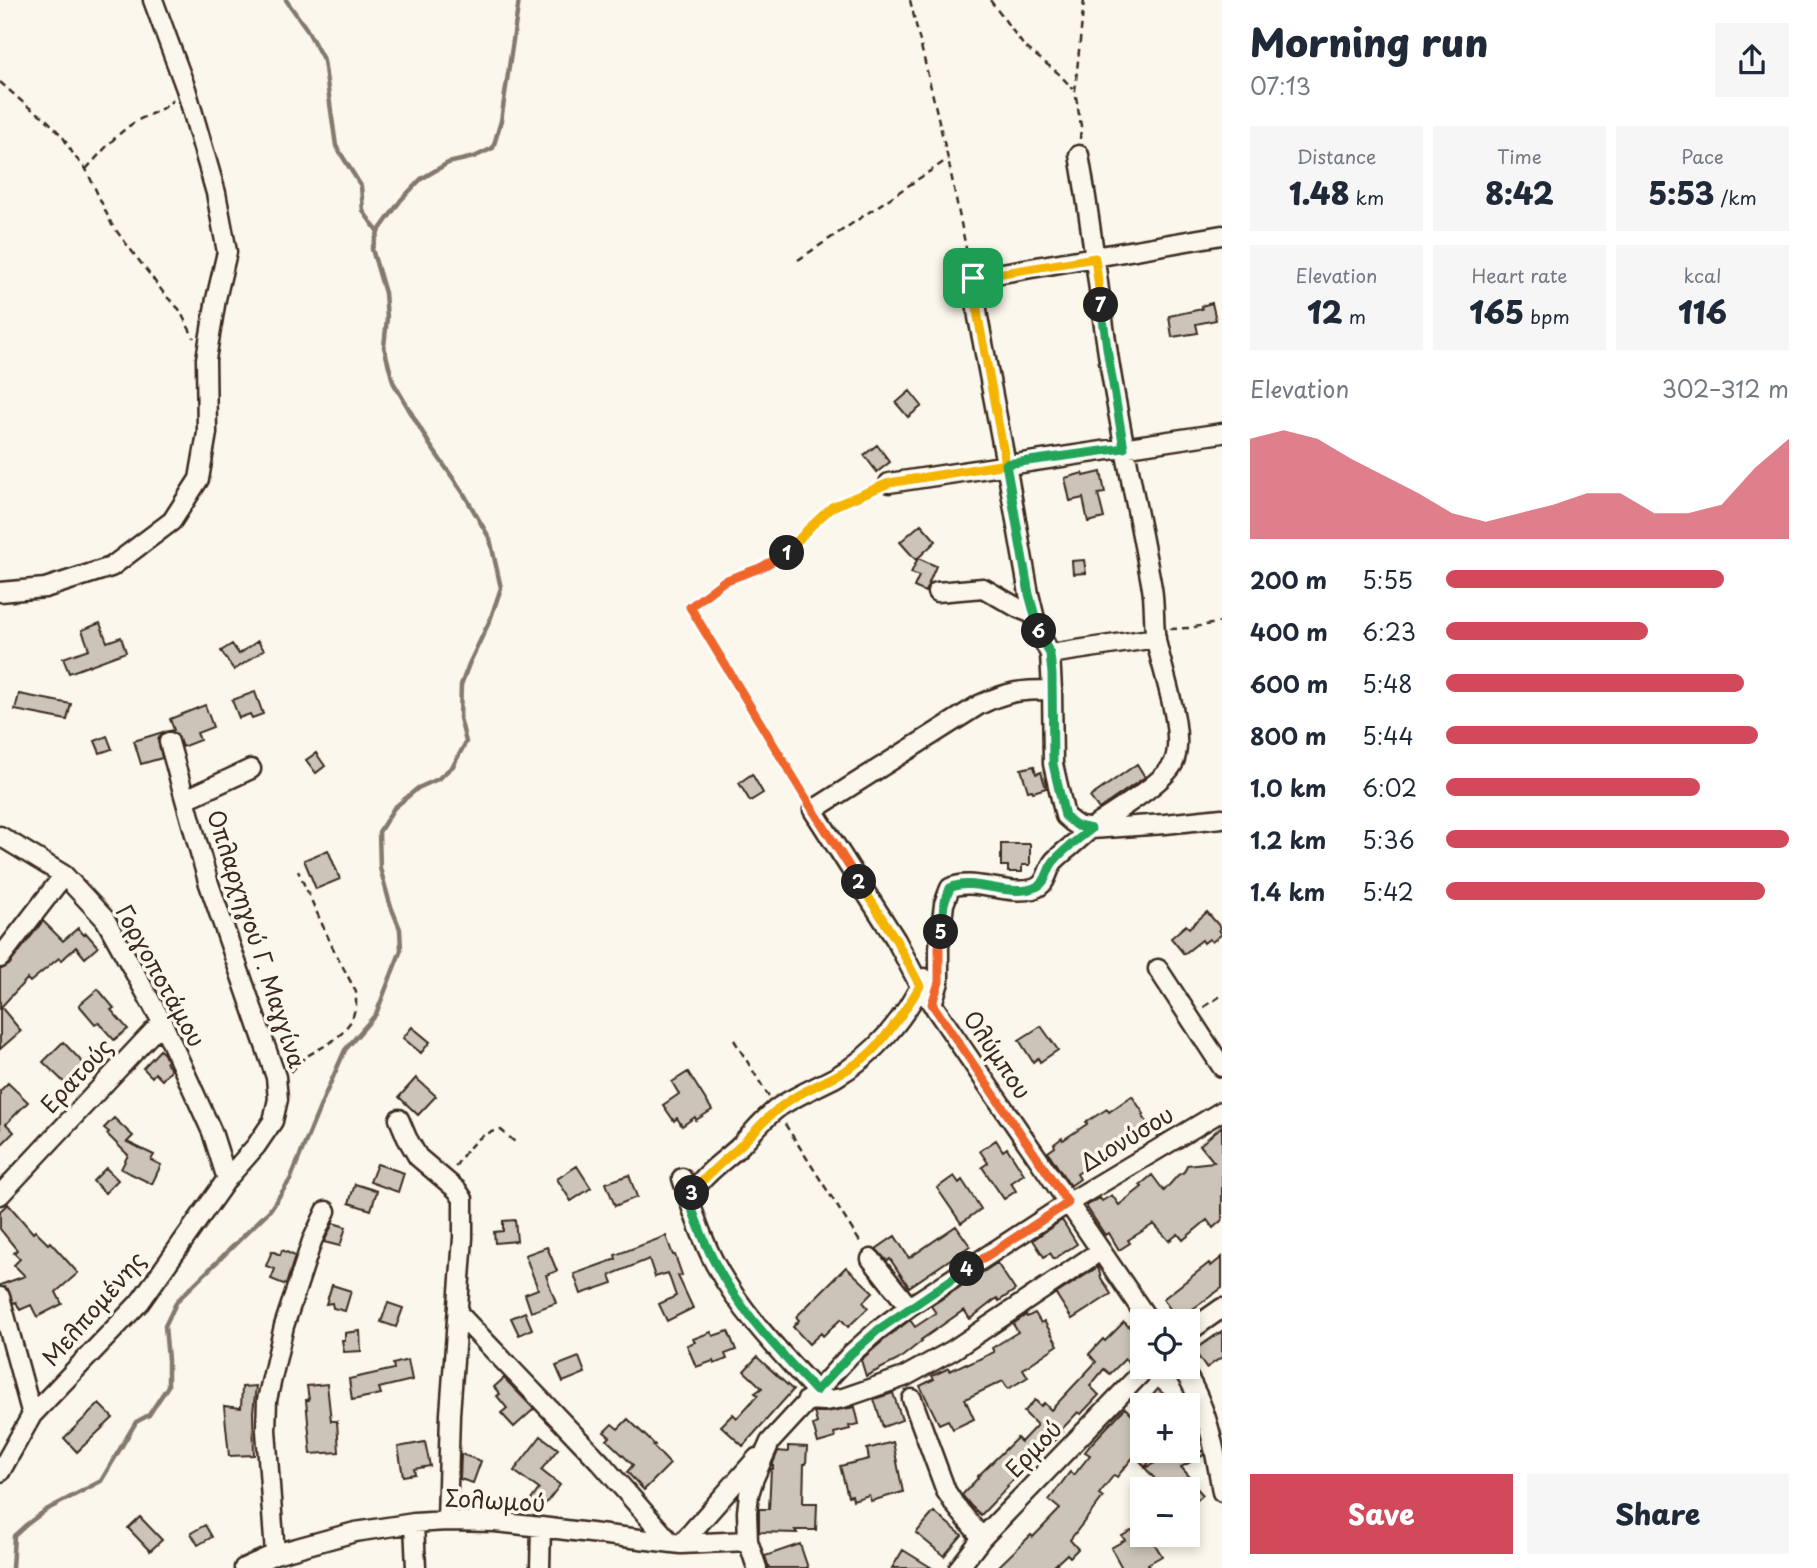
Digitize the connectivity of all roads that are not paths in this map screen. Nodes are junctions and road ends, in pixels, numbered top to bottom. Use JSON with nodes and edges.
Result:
{"nodes":[{"id":1,"x":152,"y":0,"type":"edge"},
{"id":2,"x":1079,"y":155,"type":"road end"},
{"id":3,"x":1222,"y":235,"type":"edge"},
{"id":4,"x":1095,"y":258,"type":"junction"},
{"id":5,"x":1222,"y":433,"type":"edge"},
{"id":6,"x":1124,"y":448,"type":"junction"},
{"id":7,"x":1006,"y":464,"type":"junction"},
{"id":8,"x":889,"y":483,"type":"road end"},
{"id":9,"x":0,"y":592,"type":"edge"},
{"id":10,"x":937,"y":592,"type":"dead end"},
{"id":11,"x":1033,"y":614,"type":"junction"},
{"id":12,"x":1156,"y":634,"type":"junction"},
{"id":13,"x":1050,"y":654,"type":"junction"},
{"id":14,"x":1052,"y":690,"type":"junction"},
{"id":15,"x":169,"y":742,"type":"dead end"},
{"id":16,"x":251,"y":769,"type":"dead end"},
{"id":17,"x":186,"y":799,"type":"junction"},
{"id":18,"x":1222,"y":818,"type":"edge"},
{"id":19,"x":1091,"y":829,"type":"junction"},
{"id":20,"x":0,"y":836,"type":"edge"},
{"id":21,"x":64,"y":875,"type":"junction"},
{"id":22,"x":939,"y":947,"type":"junction"},
{"id":23,"x":0,"y":958,"type":"edge"},
{"id":24,"x":1158,"y":970,"type":"dead end"},
{"id":25,"x":920,"y":986,"type":"junction"},
{"id":26,"x":932,"y":1004,"type":"junction"},
{"id":27,"x":162,"y":1021,"type":"junction"},
{"id":28,"x":1222,"y":1067,"type":"edge"},
{"id":29,"x":1222,"y":1111,"type":"edge"},
{"id":30,"x":399,"y":1119,"type":"dead end"},
{"id":31,"x":682,"y":1178,"type":"dead end"},
{"id":32,"x":227,"y":1179,"type":"junction"},
{"id":33,"x":0,"y":1195,"type":"edge"},
{"id":34,"x":688,"y":1198,"type":"junction"},
{"id":35,"x":1068,"y":1203,"type":"junction"},
{"id":36,"x":326,"y":1211,"type":"dead end"},
{"id":37,"x":1100,"y":1251,"type":"junction"},
{"id":38,"x":871,"y":1259,"type":"road end"},
{"id":39,"x":0,"y":1297,"type":"edge"},
{"id":40,"x":909,"y":1307,"type":"junction"},
{"id":41,"x":1222,"y":1308,"type":"edge"},
{"id":42,"x":1141,"y":1309,"type":"edge"},
{"id":43,"x":458,"y":1313,"type":"junction"},
{"id":44,"x":1200,"y":1324,"type":"edge"},
{"id":45,"x":1135,"y":1379,"type":"edge"},
{"id":46,"x":1190,"y":1379,"type":"edge"},
{"id":47,"x":812,"y":1396,"type":"junction"},
{"id":48,"x":912,"y":1399,"type":"dead end"},
{"id":49,"x":32,"y":1415,"type":"junction"},
{"id":50,"x":770,"y":1442,"type":"junction"},
{"id":51,"x":0,"y":1472,"type":"edge"},
{"id":52,"x":1221,"y":1483,"type":"edge"},
{"id":53,"x":447,"y":1521,"type":"junction"},
{"id":54,"x":414,"y":1523,"type":"junction"},
{"id":55,"x":541,"y":1527,"type":"junction"},
{"id":56,"x":982,"y":1538,"type":"junction"},
{"id":57,"x":748,"y":1541,"type":"junction"},
{"id":58,"x":675,"y":1543,"type":"junction"},
{"id":59,"x":275,"y":1554,"type":"junction"},
{"id":60,"x":244,"y":1568,"type":"edge"},
{"id":61,"x":416,"y":1568,"type":"edge"},
{"id":62,"x":540,"y":1568,"type":"edge"},
{"id":63,"x":757,"y":1568,"type":"edge"},
{"id":64,"x":959,"y":1568,"type":"edge"}],
"edges":[{"from":1,"to":9,"type":"street"},
{"from":2,"to":4,"type":"street"},
{"from":3,"to":4,"type":"street"},
{"from":4,"to":6,"type":"street"},
{"from":4,"to":7,"type":"street"},
{"from":5,"to":6,"type":"street"},
{"from":6,"to":7,"type":"street"},
{"from":6,"to":12,"type":"street"},
{"from":7,"to":8,"type":"street"},
{"from":7,"to":11,"type":"street"},
{"from":10,"to":11,"type":"street"},
{"from":11,"to":13,"type":"street"},
{"from":12,"to":13,"type":"street"},
{"from":12,"to":19,"type":"street"},
{"from":13,"to":14,"type":"street"},
{"from":14,"to":19,"type":"street"},
{"from":14,"to":25,"type":"street","name":"Ολύμπου"},
{"from":15,"to":17,"type":"street","name":"Οπλαρχηγού Γ. Μαγγίνα"},
{"from":16,"to":17,"type":"street"},
{"from":17,"to":32,"type":"street","name":"Οπλαρχηγού Γ. Μαγγίνα"},
{"from":18,"to":19,"type":"street"},
{"from":19,"to":22,"type":"street"},
{"from":20,"to":21,"type":"street","name":"Γοργοποτάμου"},
{"from":21,"to":23,"type":"street"},
{"from":21,"to":27,"type":"street","name":"Γοργοποτάμου"},
{"from":22,"to":25,"type":"street"},
{"from":22,"to":26,"type":"street"},
{"from":24,"to":28,"type":"street"},
{"from":25,"to":26,"type":"street","name":"Ολύμπου"},
{"from":25,"to":34,"type":"street"},
{"from":26,"to":35,"type":"street","name":"Ολύμπου"},
{"from":27,"to":32,"type":"street","name":"Γοργοποτάμου"},
{"from":27,"to":33,"type":"street","name":"Ερατούς"},
{"from":29,"to":35,"type":"street","name":"Διονύσου"},
{"from":30,"to":43,"type":"street"},
{"from":31,"to":34,"type":"street"},
{"from":32,"to":49,"type":"street","name":"Μελπομένης"},
{"from":34,"to":47,"type":"street"},
{"from":35,"to":37,"type":"street","name":"Ολύμπου"},
{"from":35,"to":40,"type":"street","name":"Διονύσου"},
{"from":36,"to":59,"type":"street"},
{"from":37,"to":42,"type":"street","name":"Ολύμπου"},
{"from":37,"to":47,"type":"street"},
{"from":38,"to":40,"type":"street"},
{"from":39,"to":49,"type":"street"},
{"from":40,"to":47,"type":"street","name":"Διονύσου"},
{"from":41,"to":44,"type":"street"},
{"from":43,"to":53,"type":"street"},
{"from":43,"to":58,"type":"street"},
{"from":45,"to":56,"type":"street","name":"Ερμού"},
{"from":46,"to":52,"type":"street"},
{"from":47,"to":50,"type":"street","name":"Διονύσου"},
{"from":48,"to":56,"type":"street"},
{"from":49,"to":51,"type":"street","name":"Μελπομένης"},
{"from":50,"to":57,"type":"street","name":"Διονύσου"},
{"from":50,"to":58,"type":"street"},
{"from":53,"to":54,"type":"street","name":"Σολωμού"},
{"from":53,"to":55,"type":"street","name":"Σολωμού"},
{"from":54,"to":59,"type":"street","name":"Σολωμού"},
{"from":54,"to":61,"type":"street"},
{"from":55,"to":58,"type":"street","name":"Σολωμού"},
{"from":55,"to":62,"type":"street"},
{"from":56,"to":64,"type":"street","name":"Ερμού"},
{"from":57,"to":58,"type":"street","name":"Σολωμού"},
{"from":57,"to":63,"type":"street","name":"Διονύσου"},
{"from":59,"to":60,"type":"street","name":"Σολωμού"}]}
